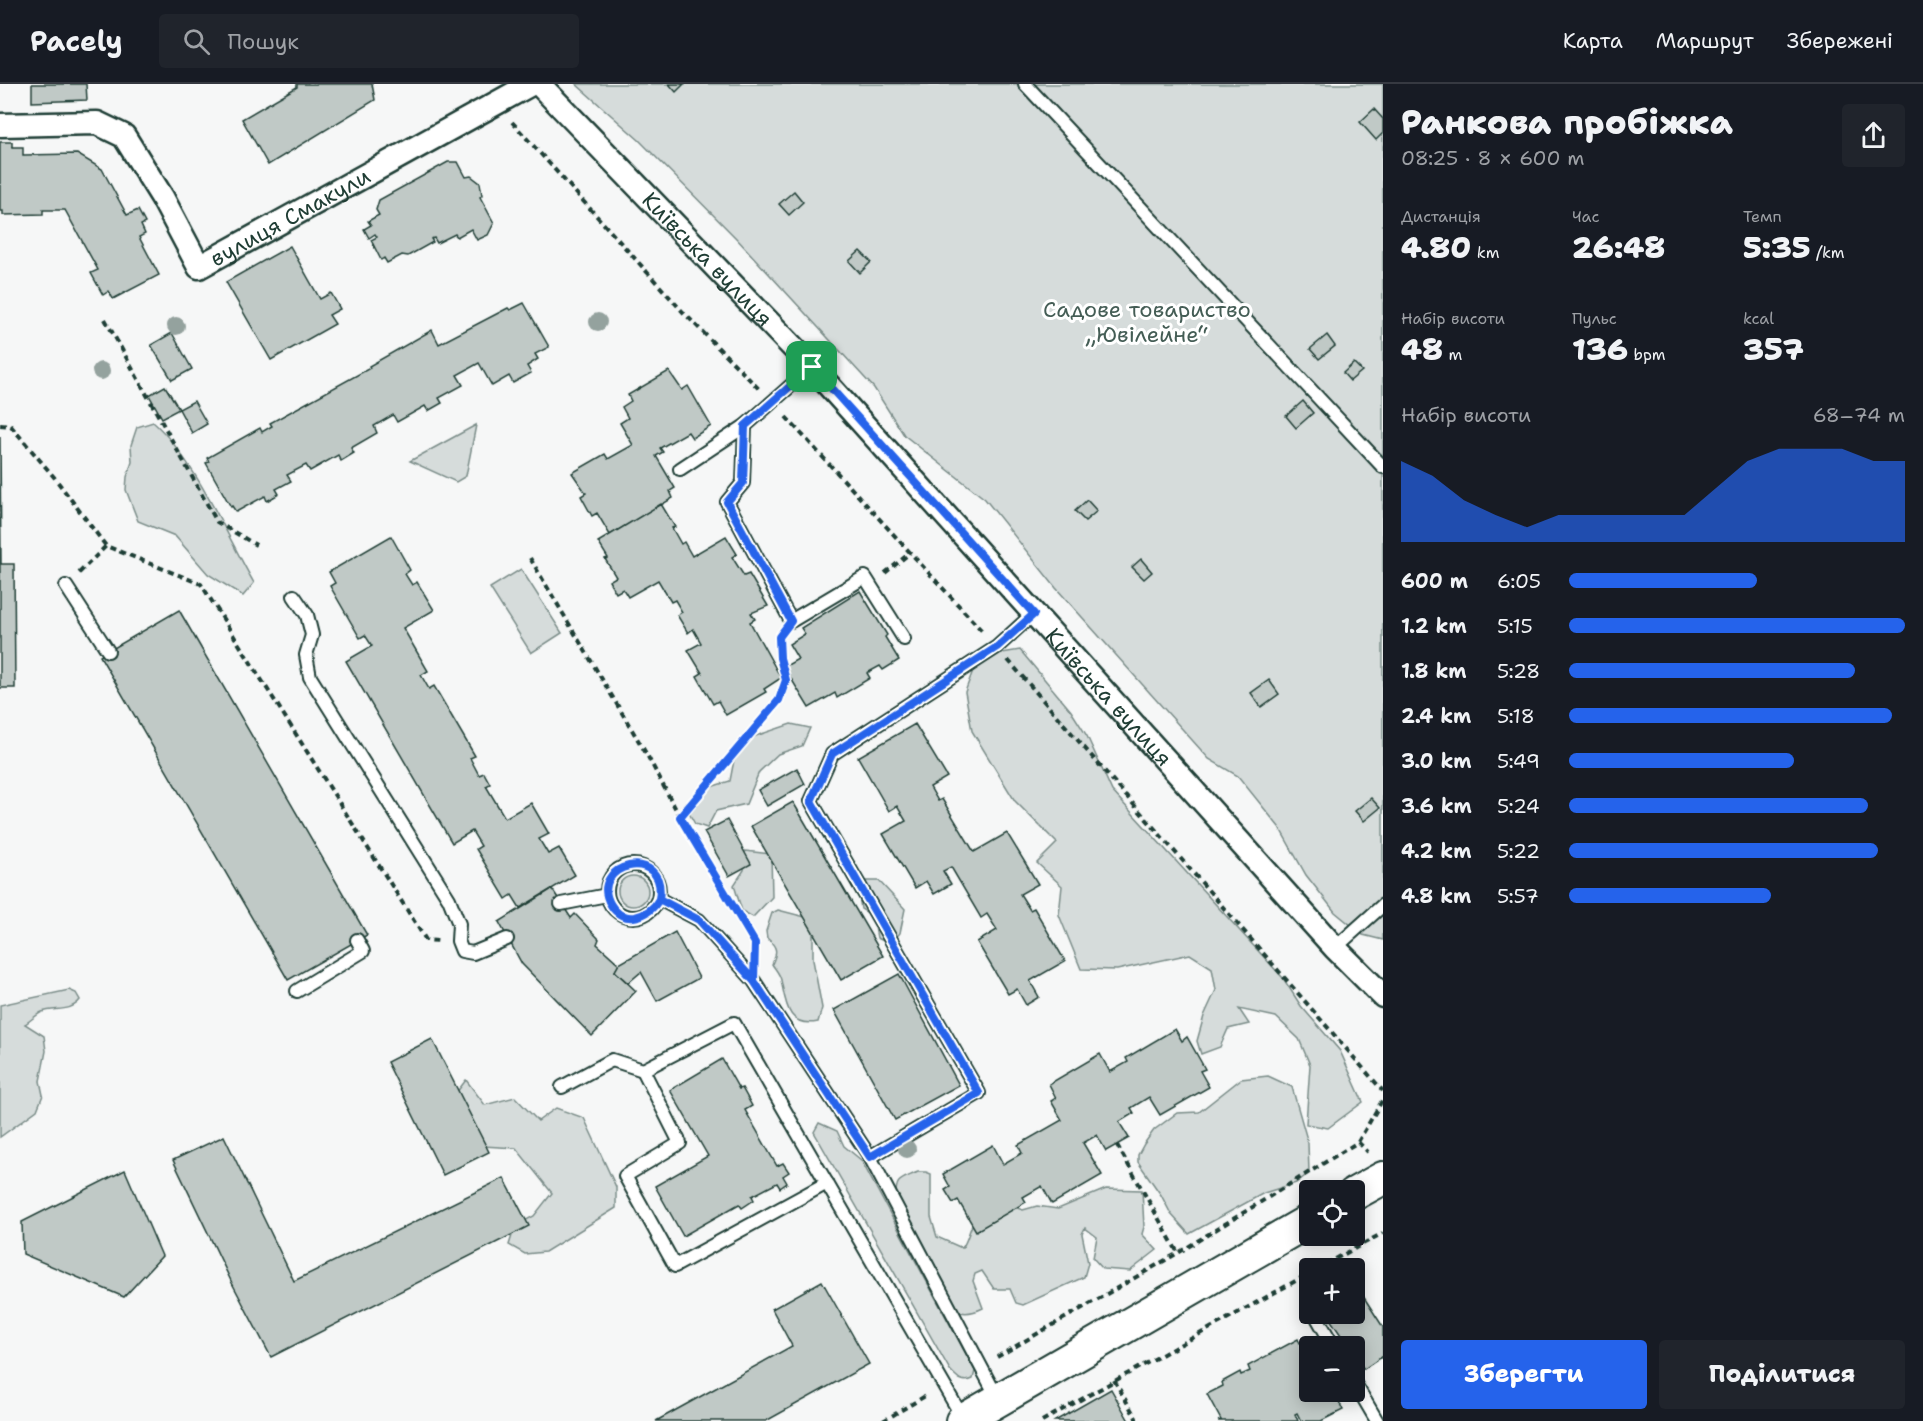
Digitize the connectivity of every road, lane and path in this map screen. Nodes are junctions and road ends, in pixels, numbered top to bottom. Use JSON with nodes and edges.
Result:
{"nodes":[{"id":1,"x":531,"y":84,"type":"edge"},
{"id":2,"x":539,"y":84,"type":"edge"},
{"id":3,"x":1025,"y":84,"type":"edge"},
{"id":4,"x":497,"y":105,"type":"junction"},
{"id":5,"x":0,"y":124,"type":"edge"},
{"id":6,"x":105,"y":319,"type":"dead end"},
{"id":7,"x":812,"y":367,"type":"junction"},
{"id":8,"x":772,"y":402,"type":"junction"},
{"id":9,"x":0,"y":425,"type":"edge"},
{"id":10,"x":745,"y":426,"type":"junction"},
{"id":11,"x":1383,"y":467,"type":"edge"},
{"id":12,"x":680,"y":469,"type":"dead end"},
{"id":13,"x":256,"y":545,"type":"dead end"},
{"id":14,"x":106,"y":546,"type":"junction"},
{"id":15,"x":910,"y":552,"type":"junction"},
{"id":16,"x":530,"y":558,"type":"dead end"},
{"id":17,"x":870,"y":585,"type":"junction"},
{"id":18,"x":66,"y":586,"type":"joint"},
{"id":19,"x":294,"y":596,"type":"dead end"},
{"id":20,"x":1034,"y":614,"type":"junction"},
{"id":21,"x":791,"y":621,"type":"junction"},
{"id":22,"x":904,"y":639,"type":"dead end"},
{"id":23,"x":997,"y":647,"type":"junction"},
{"id":24,"x":108,"y":651,"type":"dead end"},
{"id":25,"x":680,"y":817,"type":"junction"},
{"id":26,"x":607,"y":895,"type":"junction"},
{"id":27,"x":659,"y":899,"type":"junction"},
{"id":28,"x":561,"y":904,"type":"dead end"},
{"id":29,"x":1383,"y":905,"type":"edge"},
{"id":30,"x":507,"y":939,"type":"dead end"},
{"id":31,"x":357,"y":940,"type":"dead end"},
{"id":32,"x":458,"y":941,"type":"junction"},
{"id":33,"x":1335,"y":948,"type":"junction"},
{"id":34,"x":754,"y":981,"type":"junction"},
{"id":35,"x":297,"y":991,"type":"dead end"},
{"id":36,"x":1383,"y":996,"type":"edge"},
{"id":37,"x":643,"y":1070,"type":"junction"},
{"id":38,"x":562,"y":1087,"type":"dead end"},
{"id":39,"x":1383,"y":1091,"type":"edge"},
{"id":40,"x":1383,"y":1099,"type":"edge"},
{"id":41,"x":1358,"y":1142,"type":"junction"},
{"id":42,"x":1117,"y":1145,"type":"dead end"},
{"id":43,"x":870,"y":1157,"type":"junction"},
{"id":44,"x":1377,"y":1167,"type":"edge"},
{"id":45,"x":1365,"y":1181,"type":"edge"},
{"id":46,"x":827,"y":1184,"type":"junction"},
{"id":47,"x":1299,"y":1226,"type":"edge"},
{"id":48,"x":1383,"y":1233,"type":"edge"},
{"id":49,"x":1178,"y":1253,"type":"junction"},
{"id":50,"x":1337,"y":1258,"type":"edge"},
{"id":51,"x":1299,"y":1279,"type":"edge"},
{"id":52,"x":980,"y":1366,"type":"junction"},
{"id":53,"x":1114,"y":1380,"type":"junction"},
{"id":54,"x":944,"y":1385,"type":"junction"},
{"id":55,"x":999,"y":1400,"type":"junction"},
{"id":56,"x":1365,"y":1401,"type":"edge"},
{"id":57,"x":885,"y":1420,"type":"edge"},
{"id":58,"x":963,"y":1420,"type":"edge"},
{"id":59,"x":1042,"y":1421,"type":"edge"},
{"id":60,"x":1136,"y":1421,"type":"edge"},
{"id":61,"x":1377,"y":1421,"type":"edge"}],
"edges":[{"from":1,"to":4,"type":"street","name":"вулиця Смакули"},
{"from":2,"to":7,"type":"street","name":"Київська вулиця"},
{"from":3,"to":11,"type":"lane"},
{"from":4,"to":5,"type":"street","name":"вулиця Смакули"},
{"from":4,"to":8,"type":"path"},
{"from":6,"to":13,"type":"path"},
{"from":7,"to":8,"type":"lane"},
{"from":7,"to":20,"type":"street","name":"Київська вулиця"},
{"from":8,"to":10,"type":"lane"},
{"from":8,"to":15,"type":"path"},
{"from":9,"to":14,"type":"path"},
{"from":10,"to":12,"type":"lane"},
{"from":10,"to":21,"type":"lane"},
{"from":14,"to":18,"type":"path"},
{"from":14,"to":32,"type":"path"},
{"from":15,"to":17,"type":"path"},
{"from":15,"to":23,"type":"path"},
{"from":16,"to":25,"type":"path"},
{"from":17,"to":21,"type":"lane"},
{"from":17,"to":22,"type":"lane"},
{"from":18,"to":24,"type":"lane"},
{"from":19,"to":32,"type":"lane"},
{"from":20,"to":23,"type":"lane"},
{"from":20,"to":33,"type":"street","name":"Київська вулиця"},
{"from":21,"to":25,"type":"path"},
{"from":23,"to":39,"type":"path"},
{"from":23,"to":43,"type":"lane"},
{"from":25,"to":34,"type":"path"},
{"from":26,"to":27,"type":"lane"},
{"from":26,"to":27,"type":"lane"},
{"from":26,"to":28,"type":"lane"},
{"from":27,"to":34,"type":"lane"},
{"from":29,"to":33,"type":"lane"},
{"from":30,"to":32,"type":"lane"},
{"from":31,"to":35,"type":"lane"},
{"from":33,"to":36,"type":"street","name":"Київська вулиця"},
{"from":34,"to":43,"type":"lane"},
{"from":37,"to":38,"type":"lane"},
{"from":37,"to":46,"type":"lane"},
{"from":37,"to":46,"type":"lane"},
{"from":40,"to":41,"type":"path"},
{"from":41,"to":44,"type":"path"},
{"from":41,"to":49,"type":"path"},
{"from":42,"to":49,"type":"path"},
{"from":43,"to":52,"type":"lane"},
{"from":44,"to":45,"type":"main road"},
{"from":46,"to":54,"type":"lane"},
{"from":47,"to":55,"type":"main road"},
{"from":48,"to":50,"type":"path"},
{"from":49,"to":52,"type":"path"},
{"from":51,"to":53,"type":"path"},
{"from":52,"to":55,"type":"lane"},
{"from":53,"to":59,"type":"path"},
{"from":53,"to":60,"type":"path"},
{"from":54,"to":57,"type":"path"},
{"from":54,"to":58,"type":"lane"},
{"from":55,"to":58,"type":"main road"},
{"from":56,"to":61,"type":"lane"}]}
